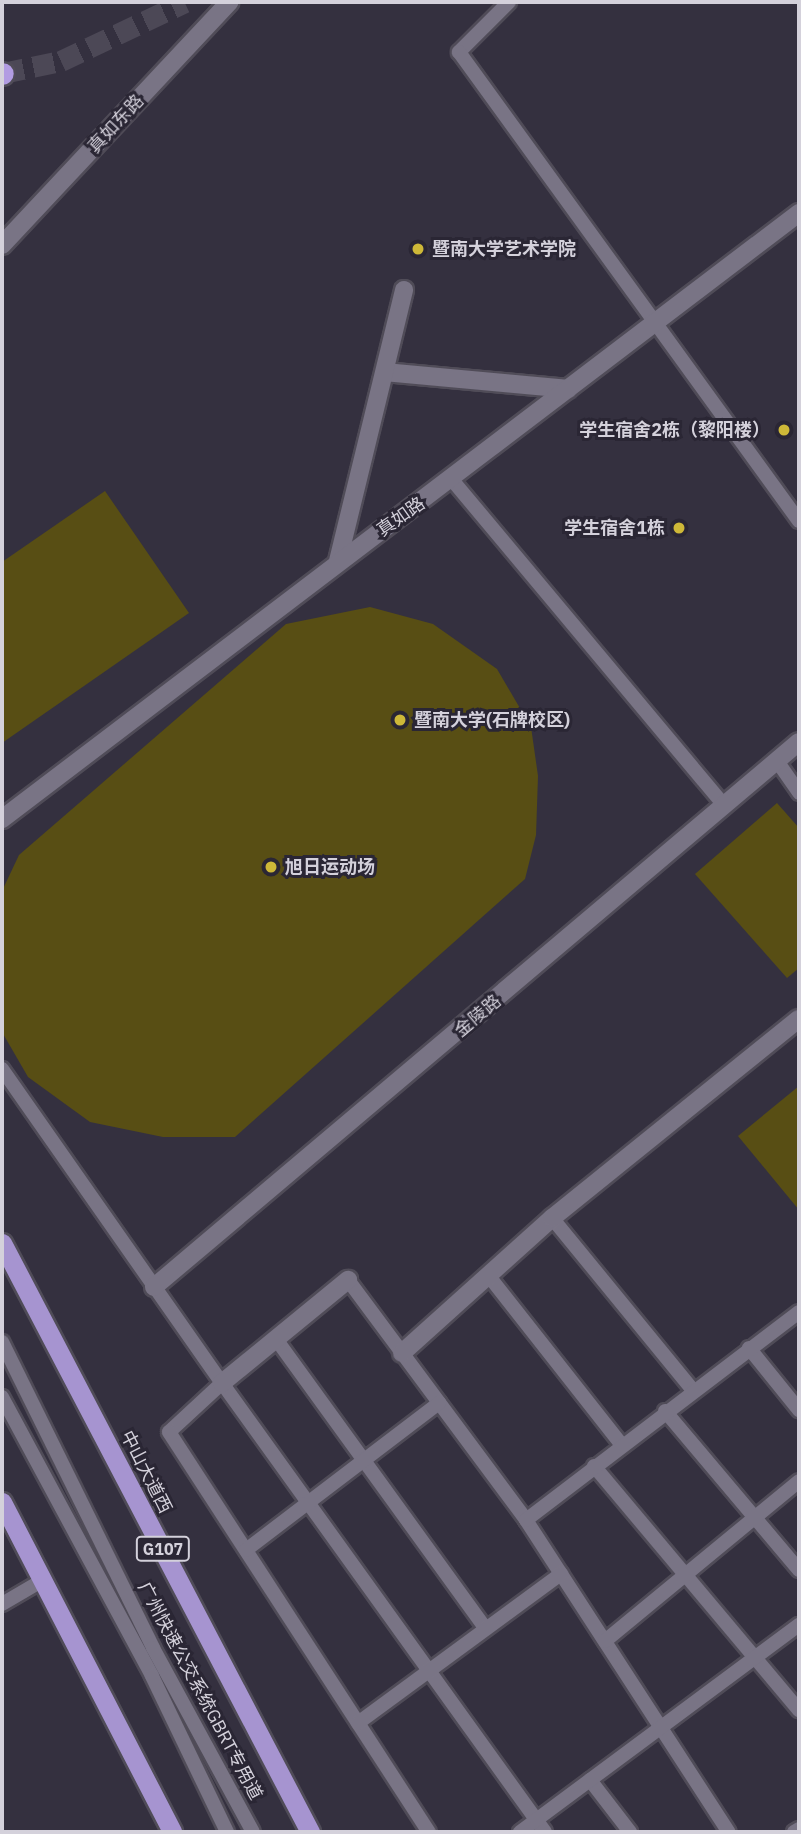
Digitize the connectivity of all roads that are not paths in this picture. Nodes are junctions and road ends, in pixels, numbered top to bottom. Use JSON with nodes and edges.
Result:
{"nodes":[{"id":1,"x":229,"y":2,"type":"edge"},
{"id":2,"x":509,"y":2,"type":"edge"},
{"id":3,"x":799,"y":213,"type":"edge"},
{"id":4,"x":2,"y":245,"type":"edge"},
{"id":5,"x":404,"y":290,"type":"dead end"},
{"id":6,"x":654,"y":325,"type":"junction"},
{"id":7,"x":385,"y":372,"type":"junction"},
{"id":8,"x":568,"y":389,"type":"junction"},
{"id":9,"x":453,"y":481,"type":"junction"},
{"id":10,"x":799,"y":521,"type":"edge"},
{"id":11,"x":338,"y":561,"type":"junction"},
{"id":12,"x":799,"y":742,"type":"edge"},
{"id":13,"x":777,"y":761,"type":"junction"},
{"id":14,"x":799,"y":793,"type":"edge"},
{"id":15,"x":724,"y":804,"type":"junction"},
{"id":16,"x":2,"y":819,"type":"edge"},
{"id":17,"x":799,"y":1019,"type":"edge"},
{"id":18,"x":2,"y":1069,"type":"edge"},
{"id":19,"x":552,"y":1218,"type":"junction"},
{"id":20,"x":2,"y":1243,"type":"edge"},
{"id":21,"x":488,"y":1275,"type":"junction"},
{"id":22,"x":348,"y":1280,"type":"joint"},
{"id":23,"x":154,"y":1287,"type":"junction"},
{"id":24,"x":799,"y":1312,"type":"edge"},
{"id":25,"x":276,"y":1339,"type":"junction"},
{"id":26,"x":2,"y":1342,"type":"edge"},
{"id":27,"x":750,"y":1348,"type":"junction"},
{"id":28,"x":402,"y":1353,"type":"junction"},
{"id":29,"x":222,"y":1383,"type":"junction"},
{"id":30,"x":691,"y":1388,"type":"junction"},
{"id":31,"x":2,"y":1397,"type":"edge"},
{"id":32,"x":439,"y":1403,"type":"junction"},
{"id":33,"x":799,"y":1410,"type":"edge"},
{"id":34,"x":665,"y":1411,"type":"junction"},
{"id":35,"x":620,"y":1443,"type":"junction"},
{"id":36,"x":366,"y":1463,"type":"junction"},
{"id":37,"x":594,"y":1466,"type":"junction"},
{"id":38,"x":799,"y":1481,"type":"edge"},
{"id":39,"x":2,"y":1502,"type":"edge"},
{"id":40,"x":310,"y":1506,"type":"junction"},
{"id":41,"x":756,"y":1514,"type":"junction"},
{"id":42,"x":526,"y":1520,"type":"junction"},
{"id":43,"x":246,"y":1550,"type":"junction"},
{"id":44,"x":685,"y":1570,"type":"junction"},
{"id":45,"x":799,"y":1570,"type":"edge"},
{"id":46,"x":561,"y":1574,"type":"junction"},
{"id":47,"x":43,"y":1580,"type":"junction"},
{"id":48,"x":2,"y":1604,"type":"edge"},
{"id":49,"x":799,"y":1625,"type":"edge"},
{"id":50,"x":485,"y":1628,"type":"junction"},
{"id":51,"x":605,"y":1641,"type":"junction"},
{"id":52,"x":756,"y":1657,"type":"junction"},
{"id":53,"x":428,"y":1668,"type":"junction"},
{"id":54,"x":799,"y":1710,"type":"edge"},
{"id":55,"x":358,"y":1723,"type":"junction"},
{"id":56,"x":661,"y":1727,"type":"junction"},
{"id":57,"x":590,"y":1780,"type":"junction"},
{"id":58,"x":541,"y":1826,"type":"edge"},
{"id":59,"x":799,"y":1829,"type":"edge"},
{"id":60,"x":172,"y":1832,"type":"edge"},
{"id":61,"x":227,"y":1832,"type":"edge"},
{"id":62,"x":253,"y":1832,"type":"edge"},
{"id":63,"x":310,"y":1832,"type":"edge"},
{"id":64,"x":429,"y":1832,"type":"edge"},
{"id":65,"x":520,"y":1832,"type":"edge"},
{"id":66,"x":629,"y":1832,"type":"edge"},
{"id":67,"x":729,"y":1832,"type":"edge"},
{"id":68,"x":794,"y":1832,"type":"edge"}],
"edges":[{"from":1,"to":4,"type":"street","name":"真如东路"},
{"from":2,"to":6,"type":"lane"},
{"from":3,"to":6,"type":"street","name":"真如路"},
{"from":5,"to":7,"type":"street"},
{"from":6,"to":8,"type":"street","name":"真如路"},
{"from":6,"to":10,"type":"lane"},
{"from":7,"to":8,"type":"street"},
{"from":7,"to":11,"type":"street"},
{"from":8,"to":9,"type":"street","name":"真如路"},
{"from":9,"to":11,"type":"street","name":"真如路"},
{"from":9,"to":15,"type":"lane"},
{"from":11,"to":16,"type":"street","name":"真如路"},
{"from":12,"to":13,"type":"street","name":"金陵路"},
{"from":13,"to":14,"type":"lane"},
{"from":13,"to":15,"type":"street","name":"金陵路"},
{"from":15,"to":23,"type":"street","name":"金陵路"},
{"from":17,"to":19,"type":"street"},
{"from":18,"to":23,"type":"lane"},
{"from":19,"to":21,"type":"street"},
{"from":19,"to":30,"type":"lane"},
{"from":20,"to":63,"type":"highway","name":"中山大道西","number":"G107"},
{"from":21,"to":28,"type":"street"},
{"from":21,"to":35,"type":"lane"},
{"from":22,"to":25,"type":"street"},
{"from":22,"to":28,"type":"lane"},
{"from":23,"to":29,"type":"lane"},
{"from":24,"to":27,"type":"lane"},
{"from":25,"to":29,"type":"street"},
{"from":25,"to":36,"type":"lane"},
{"from":26,"to":62,"type":"lane","name":"广州快速公交系统GBRT专用道"},
{"from":27,"to":30,"type":"lane"},
{"from":27,"to":33,"type":"lane"},
{"from":28,"to":32,"type":"lane"},
{"from":29,"to":40,"type":"lane"},
{"from":29,"to":43,"type":"lane"},
{"from":30,"to":34,"type":"lane"},
{"from":31,"to":61,"type":"lane","name":"广州快速公交系统GBRT专用道"},
{"from":32,"to":36,"type":"lane"},
{"from":32,"to":42,"type":"lane"},
{"from":34,"to":35,"type":"lane"},
{"from":34,"to":41,"type":"lane"},
{"from":35,"to":37,"type":"lane"},
{"from":36,"to":40,"type":"lane"},
{"from":36,"to":50,"type":"lane"},
{"from":37,"to":42,"type":"lane"},
{"from":37,"to":44,"type":"lane"},
{"from":38,"to":41,"type":"lane"},
{"from":39,"to":47,"type":"highway"},
{"from":40,"to":43,"type":"lane"},
{"from":40,"to":53,"type":"lane"},
{"from":41,"to":44,"type":"lane"},
{"from":41,"to":45,"type":"lane"},
{"from":42,"to":46,"type":"lane"},
{"from":43,"to":55,"type":"lane"},
{"from":44,"to":51,"type":"lane"},
{"from":44,"to":52,"type":"lane"},
{"from":46,"to":50,"type":"lane"},
{"from":46,"to":51,"type":"lane"},
{"from":47,"to":48,"type":"lane"},
{"from":47,"to":60,"type":"highway"},
{"from":49,"to":52,"type":"lane"},
{"from":50,"to":53,"type":"lane"},
{"from":51,"to":56,"type":"lane"},
{"from":52,"to":54,"type":"lane"},
{"from":52,"to":56,"type":"lane"},
{"from":53,"to":55,"type":"lane"},
{"from":53,"to":58,"type":"lane"},
{"from":55,"to":64,"type":"lane"},
{"from":56,"to":57,"type":"lane"},
{"from":56,"to":67,"type":"lane"},
{"from":57,"to":58,"type":"lane"},
{"from":57,"to":66,"type":"lane"},
{"from":58,"to":65,"type":"lane"},
{"from":59,"to":68,"type":"lane"}]}
